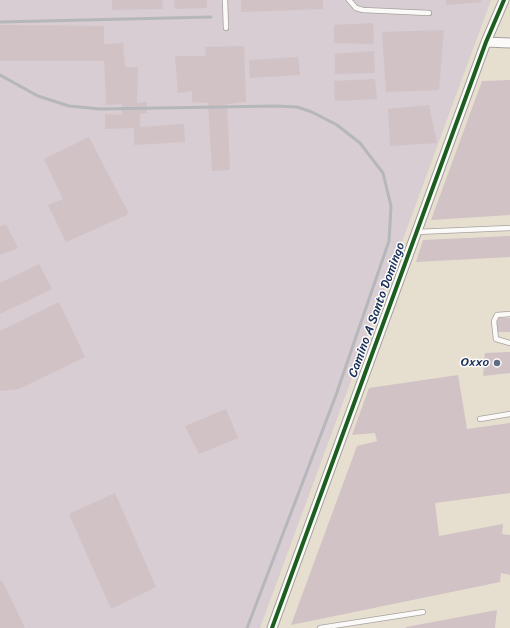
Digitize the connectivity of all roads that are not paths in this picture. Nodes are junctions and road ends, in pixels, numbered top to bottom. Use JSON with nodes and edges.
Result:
{"nodes":[{"id":1,"x":225,"y":0,"type":"edge"},
{"id":2,"x":349,"y":0,"type":"edge"},
{"id":3,"x":504,"y":0,"type":"edge"},
{"id":4,"x":429,"y":13,"type":"dead end"},
{"id":5,"x":226,"y":28,"type":"dead end"},
{"id":6,"x":486,"y":42,"type":"junction"},
{"id":7,"x":510,"y":43,"type":"edge"},
{"id":8,"x":510,"y":228,"type":"edge"},
{"id":9,"x":416,"y":232,"type":"junction"},
{"id":10,"x":510,"y":314,"type":"edge"},
{"id":11,"x":510,"y":343,"type":"edge"},
{"id":12,"x":510,"y":414,"type":"edge"},
{"id":13,"x":480,"y":419,"type":"dead end"},
{"id":14,"x":423,"y":612,"type":"dead end"},
{"id":15,"x":272,"y":628,"type":"edge"},
{"id":16,"x":320,"y":628,"type":"edge"}],
"edges":[{"from":1,"to":5,"type":"lane"},
{"from":2,"to":4,"type":"lane"},
{"from":3,"to":6,"type":"street","name":"Camino A Santo Domingo"},
{"from":6,"to":7,"type":"street"},
{"from":6,"to":9,"type":"street","name":"Camino A Santo Domingo"},
{"from":8,"to":9,"type":"lane"},
{"from":9,"to":15,"type":"street","name":"Camino A Santo Domingo"},
{"from":10,"to":11,"type":"lane"},
{"from":12,"to":13,"type":"lane"},
{"from":14,"to":16,"type":"lane"}]}
